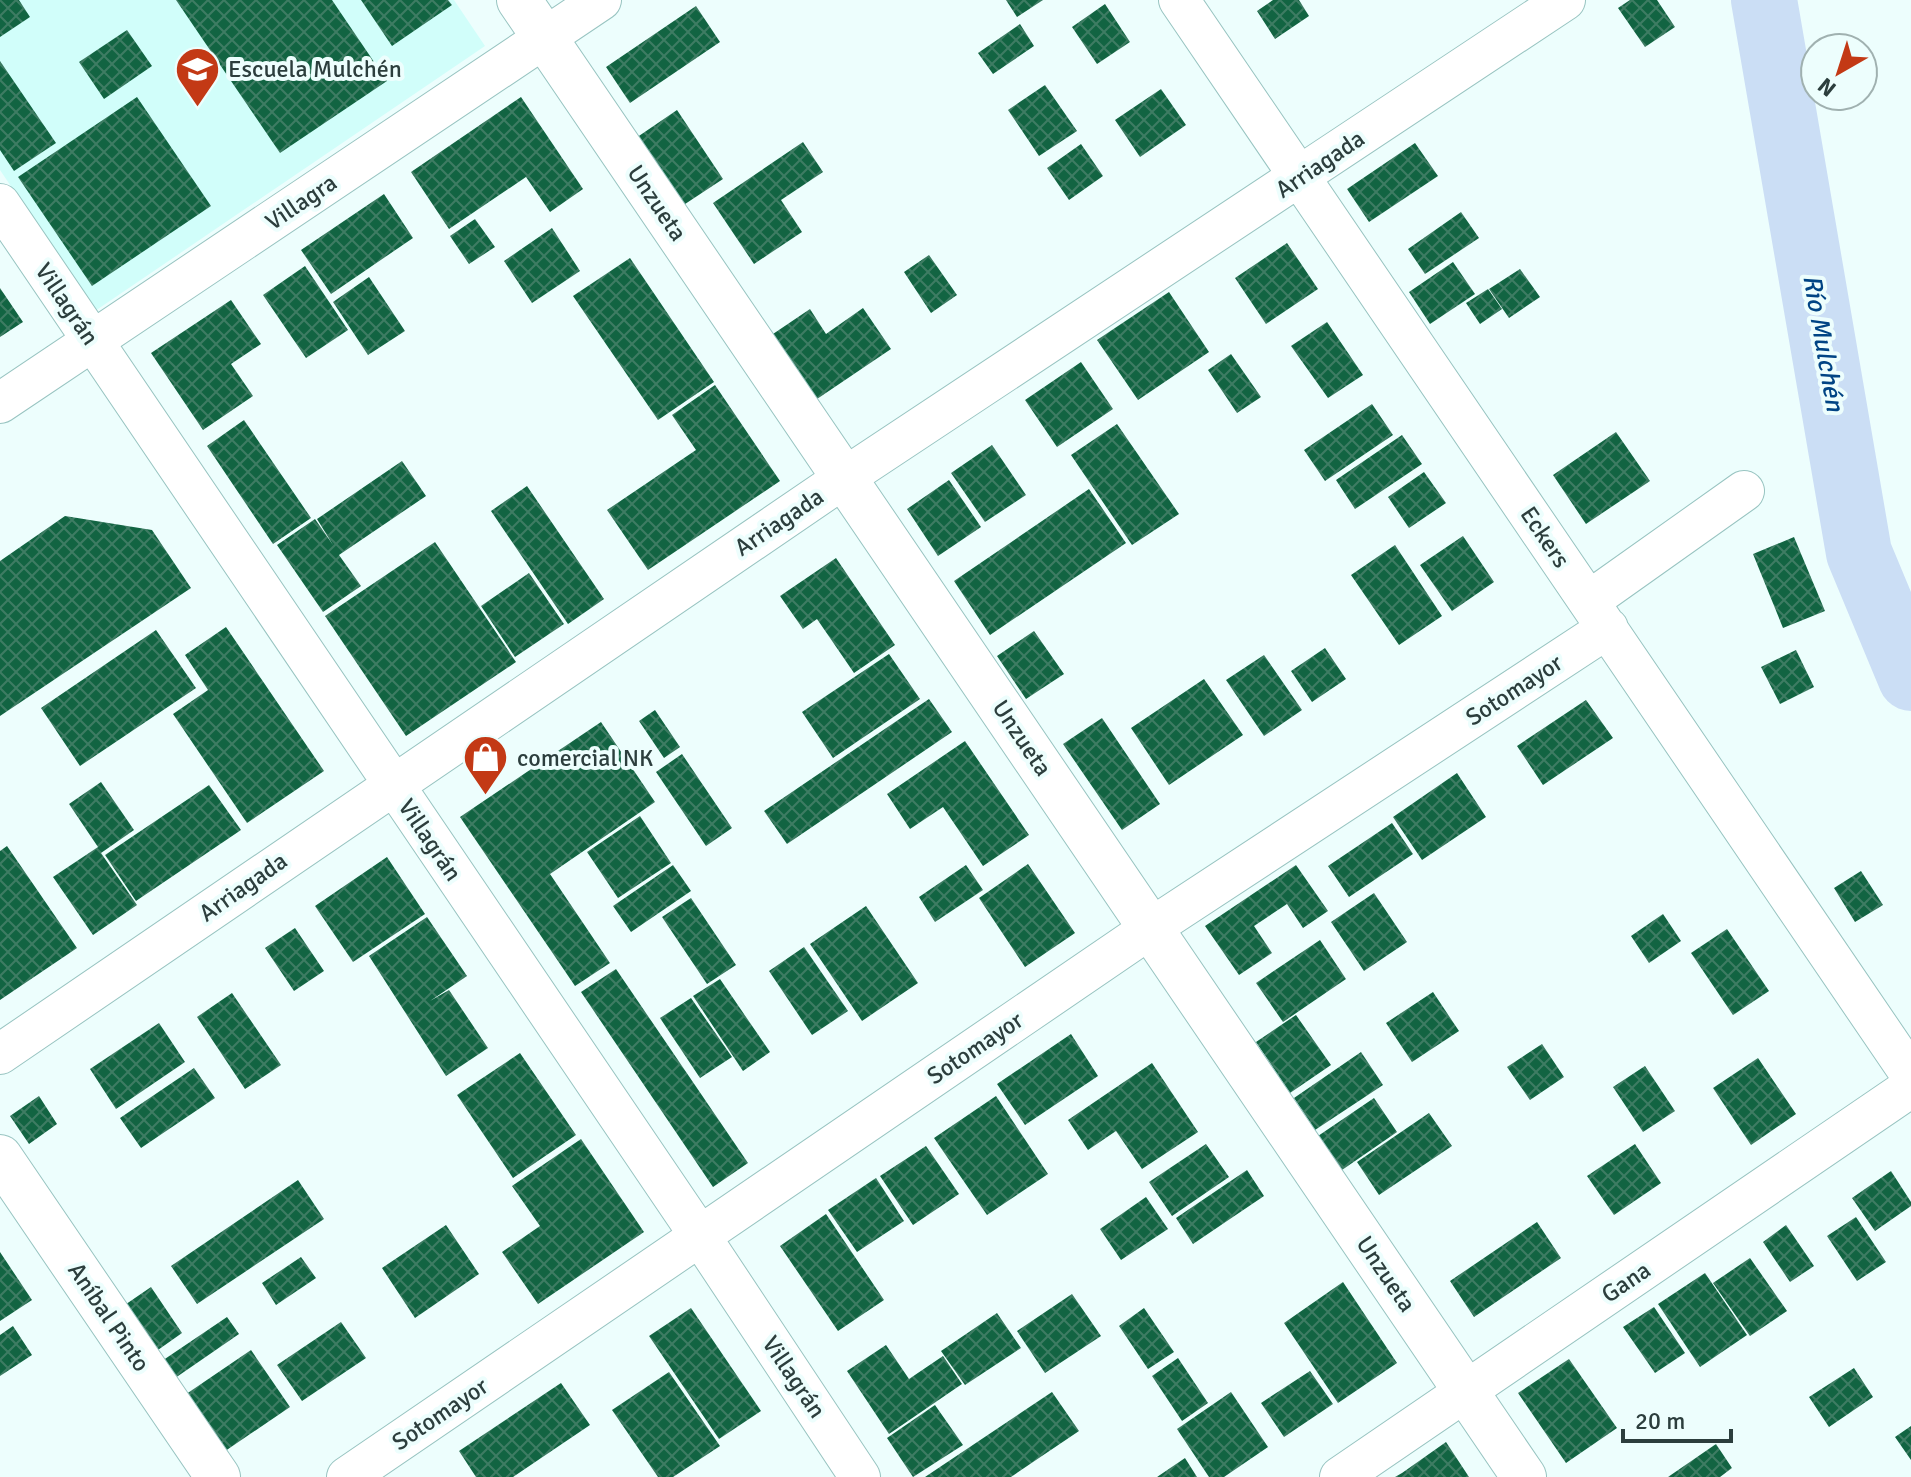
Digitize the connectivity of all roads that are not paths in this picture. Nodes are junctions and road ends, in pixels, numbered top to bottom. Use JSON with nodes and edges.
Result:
{"nodes":[{"id":1,"x":519,"y":0,"type":"edge"},
{"id":2,"x":601,"y":0,"type":"edge"},
{"id":3,"x":1179,"y":0,"type":"edge"},
{"id":4,"x":1565,"y":0,"type":"edge"},
{"id":5,"x":545,"y":39,"type":"junction"},
{"id":6,"x":1300,"y":178,"type":"junction"},
{"id":7,"x":0,"y":204,"type":"edge"},
{"id":8,"x":92,"y":341,"type":"junction"},
{"id":9,"x":0,"y":403,"type":"edge"},
{"id":10,"x":844,"y":478,"type":"junction"},
{"id":11,"x":1744,"y":491,"type":"dead end"},
{"id":12,"x":1598,"y":615,"type":"junction"},
{"id":13,"x":392,"y":784,"type":"junction"},
{"id":14,"x":1151,"y":928,"type":"junction"},
{"id":15,"x":0,"y":1054,"type":"edge"},
{"id":16,"x":1911,"y":1075,"type":"edge"},
{"id":17,"x":1911,"y":1087,"type":"edge"},
{"id":18,"x":0,"y":1157,"type":"edge"},
{"id":19,"x":700,"y":1236,"type":"junction"},
{"id":20,"x":1466,"y":1391,"type":"junction"},
{"id":21,"x":218,"y":1477,"type":"edge"},
{"id":22,"x":347,"y":1477,"type":"edge"},
{"id":23,"x":860,"y":1477,"type":"edge"},
{"id":24,"x":1340,"y":1477,"type":"edge"},
{"id":25,"x":1524,"y":1477,"type":"edge"}],
"edges":[{"from":1,"to":5,"type":"main road","name":"Unzueta"},
{"from":2,"to":5,"type":"street","name":"Villagra"},
{"from":3,"to":6,"type":"street","name":"Eckers"},
{"from":4,"to":6,"type":"street","name":"Arriagada"},
{"from":5,"to":8,"type":"street","name":"Villagra"},
{"from":5,"to":10,"type":"main road","name":"Unzueta"},
{"from":6,"to":10,"type":"street","name":"Arriagada"},
{"from":6,"to":12,"type":"street","name":"Eckers"},
{"from":7,"to":8,"type":"street","name":"Villagrán"},
{"from":8,"to":9,"type":"street","name":"Villagra"},
{"from":8,"to":13,"type":"street","name":"Villagrán"},
{"from":10,"to":13,"type":"street","name":"Arriagada"},
{"from":10,"to":14,"type":"main road","name":"Unzueta"},
{"from":11,"to":12,"type":"street","name":"Sotomayor"},
{"from":12,"to":14,"type":"street","name":"Sotomayor"},
{"from":12,"to":16,"type":"street","name":"Eckers"},
{"from":13,"to":15,"type":"street","name":"Arriagada"},
{"from":13,"to":19,"type":"street","name":"Villagrán"},
{"from":14,"to":19,"type":"street","name":"Sotomayor"},
{"from":14,"to":20,"type":"main road","name":"Unzueta"},
{"from":17,"to":20,"type":"street","name":"Gana"},
{"from":18,"to":21,"type":"main road","name":"Aníbal Pinto"},
{"from":19,"to":22,"type":"street","name":"Sotomayor"},
{"from":19,"to":23,"type":"street","name":"Villagrán"},
{"from":20,"to":24,"type":"street","name":"Gana"},
{"from":20,"to":25,"type":"main road","name":"Unzueta"}]}
